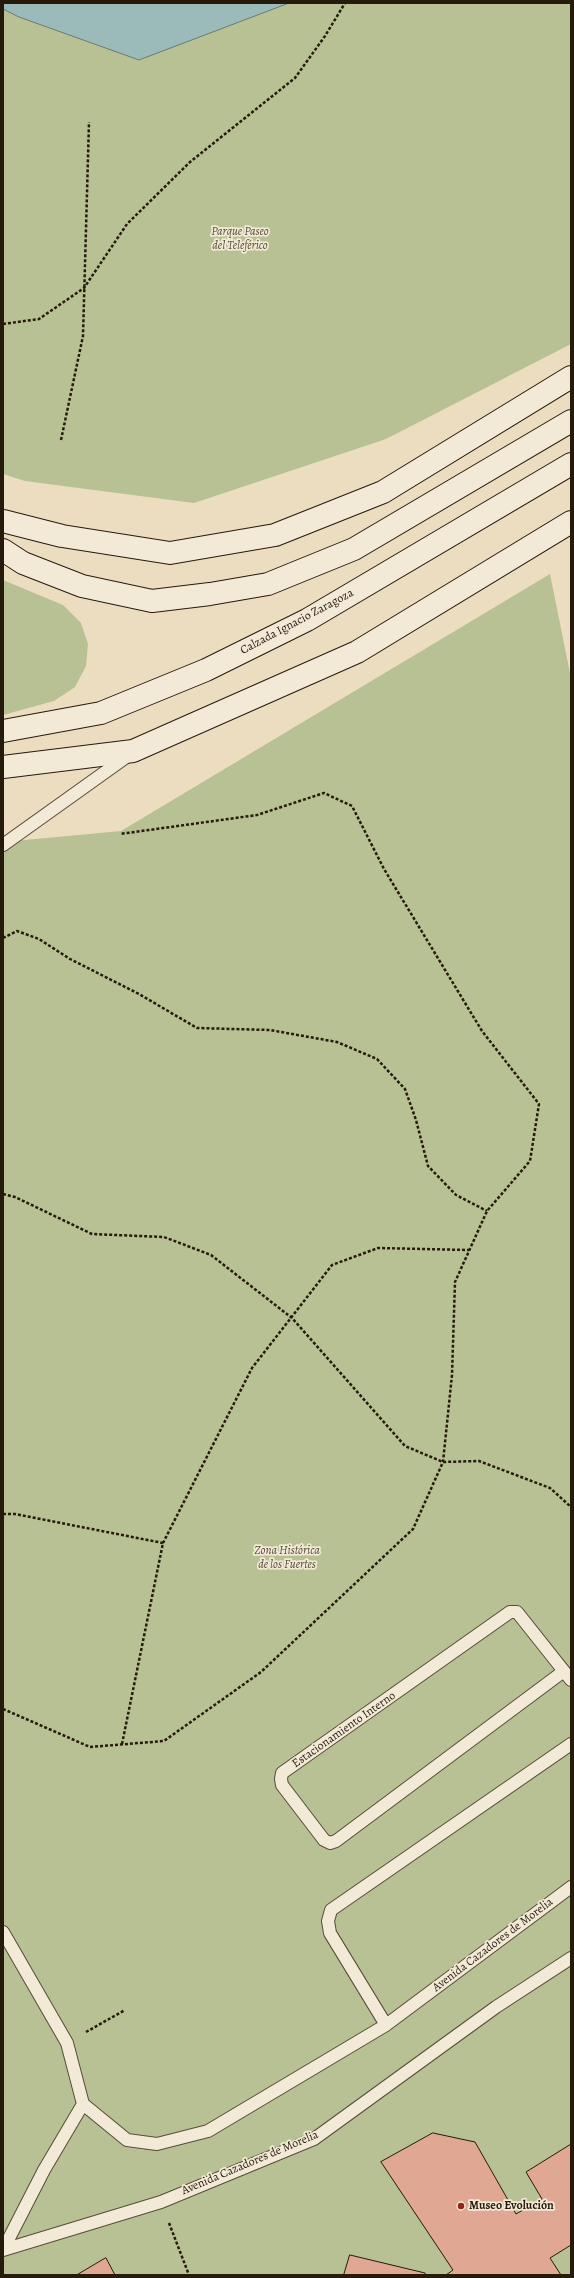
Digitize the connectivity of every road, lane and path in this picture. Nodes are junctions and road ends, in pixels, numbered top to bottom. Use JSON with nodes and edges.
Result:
{"nodes":[{"id":1,"x":345,"y":3,"type":"edge"},
{"id":2,"x":88,"y":122,"type":"dead end"},
{"id":3,"x":84,"y":288,"type":"junction"},
{"id":4,"x":3,"y":324,"type":"edge"},
{"id":5,"x":571,"y":377,"type":"edge"},
{"id":6,"x":571,"y":422,"type":"edge"},
{"id":7,"x":61,"y":440,"type":"dead end"},
{"id":8,"x":571,"y":464,"type":"edge"},
{"id":9,"x":3,"y":521,"type":"edge"},
{"id":10,"x":571,"y":522,"type":"edge"},
{"id":11,"x":3,"y":550,"type":"edge"},
{"id":12,"x":3,"y":731,"type":"edge"},
{"id":13,"x":134,"y":751,"type":"junction"},
{"id":14,"x":3,"y":767,"type":"edge"},
{"id":15,"x":120,"y":834,"type":"dead end"},
{"id":16,"x":3,"y":844,"type":"edge"},
{"id":17,"x":3,"y":938,"type":"edge"},
{"id":18,"x":3,"y":1194,"type":"edge"},
{"id":19,"x":487,"y":1211,"type":"junction"},
{"id":20,"x":469,"y":1250,"type":"junction"},
{"id":21,"x":292,"y":1318,"type":"junction"},
{"id":22,"x":443,"y":1462,"type":"junction"},
{"id":23,"x":571,"y":1507,"type":"edge"},
{"id":24,"x":3,"y":1514,"type":"edge"},
{"id":25,"x":163,"y":1543,"type":"junction"},
{"id":26,"x":567,"y":1675,"type":"edge"},
{"id":27,"x":3,"y":1709,"type":"edge"},
{"id":28,"x":122,"y":1744,"type":"junction"},
{"id":29,"x":571,"y":1744,"type":"edge"},
{"id":30,"x":571,"y":1887,"type":"edge"},
{"id":31,"x":3,"y":1932,"type":"edge"},
{"id":32,"x":571,"y":1958,"type":"edge"},
{"id":33,"x":125,"y":2010,"type":"dead end"},
{"id":34,"x":386,"y":2025,"type":"junction"},
{"id":35,"x":67,"y":2043,"type":"junction"},
{"id":36,"x":83,"y":2104,"type":"junction"},
{"id":37,"x":161,"y":2202,"type":"junction"},
{"id":38,"x":3,"y":2250,"type":"edge"},
{"id":39,"x":189,"y":2275,"type":"edge"}],
"edges":[{"from":1,"to":3,"type":"path"},
{"from":2,"to":3,"type":"path"},
{"from":3,"to":4,"type":"path"},
{"from":3,"to":7,"type":"path"},
{"from":5,"to":9,"type":"main road"},
{"from":6,"to":11,"type":"main road"},
{"from":8,"to":12,"type":"main road","name":"Calzada Ignacio Zaragoza"},
{"from":10,"to":13,"type":"main road"},
{"from":13,"to":14,"type":"main road"},
{"from":13,"to":16,"type":"lane"},
{"from":15,"to":19,"type":"path"},
{"from":17,"to":19,"type":"path"},
{"from":18,"to":21,"type":"path"},
{"from":19,"to":20,"type":"path"},
{"from":20,"to":21,"type":"path"},
{"from":20,"to":22,"type":"path"},
{"from":21,"to":22,"type":"path"},
{"from":21,"to":25,"type":"path"},
{"from":22,"to":23,"type":"path"},
{"from":22,"to":28,"type":"path"},
{"from":24,"to":25,"type":"path"},
{"from":25,"to":28,"type":"path"},
{"from":26,"to":26,"type":"lane","name":"Estacionamiento Interno"},
{"from":27,"to":28,"type":"path"},
{"from":29,"to":34,"type":"lane"},
{"from":30,"to":34,"type":"lane","name":"Avenida Cazadores de Morelia"},
{"from":31,"to":35,"type":"lane"},
{"from":32,"to":37,"type":"lane","name":"Avenida Cazadores de Morelia"},
{"from":33,"to":35,"type":"path"},
{"from":34,"to":36,"type":"lane","name":"Avenida Cazadores de Morelia"},
{"from":35,"to":36,"type":"lane"},
{"from":36,"to":38,"type":"lane"},
{"from":37,"to":38,"type":"lane","name":"Avenida Cazadores de Morelia"},
{"from":37,"to":39,"type":"path"}]}
